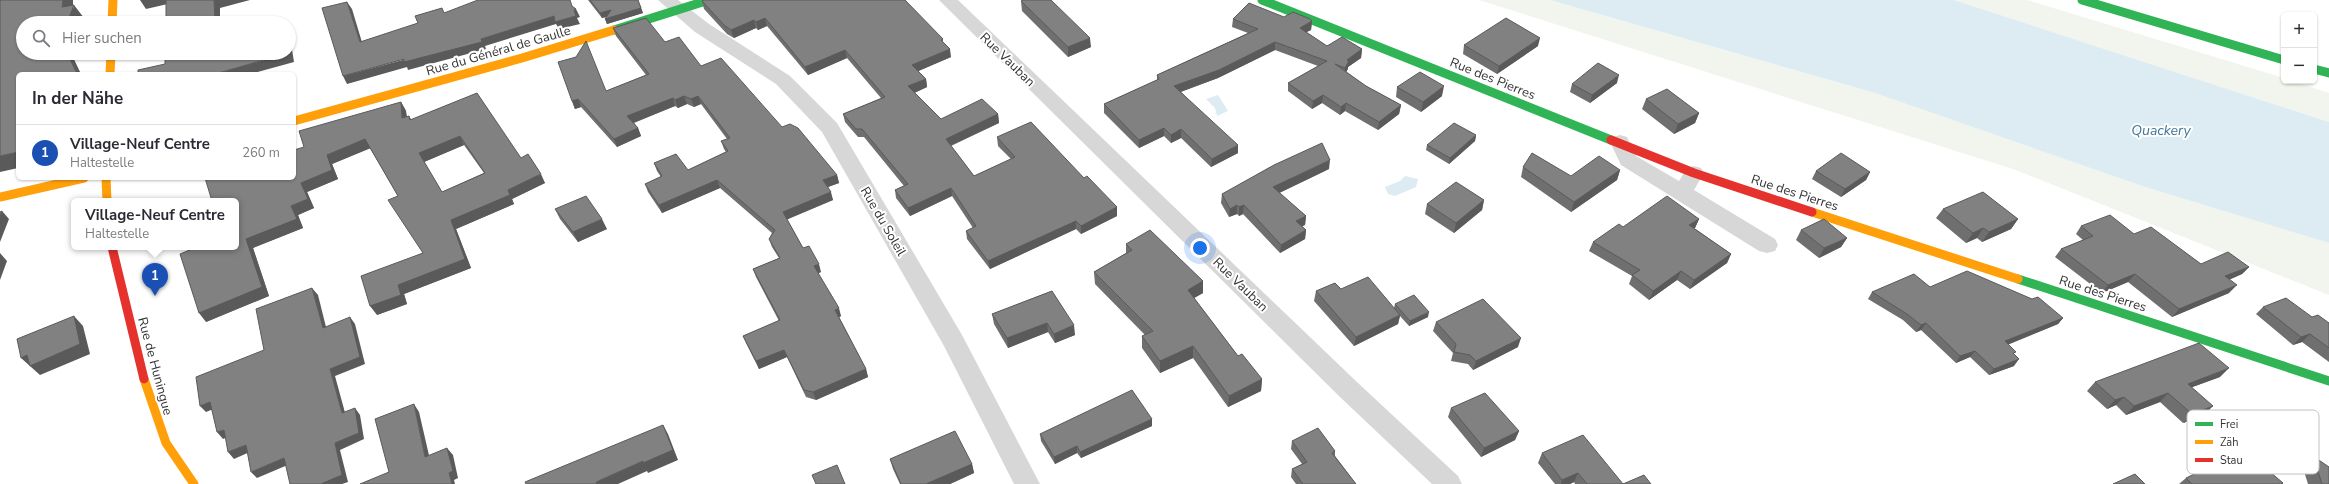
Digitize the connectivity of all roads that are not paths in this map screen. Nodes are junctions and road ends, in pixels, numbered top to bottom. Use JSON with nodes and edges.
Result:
{"nodes":[{"id":1,"x":113,"y":0,"type":"edge"},
{"id":2,"x":709,"y":0,"type":"edge"},
{"id":3,"x":948,"y":0,"type":"edge"},
{"id":4,"x":1262,"y":0,"type":"edge"},
{"id":5,"x":2082,"y":0,"type":"edge"},
{"id":6,"x":674,"y":5,"type":"edge"},
{"id":7,"x":112,"y":16,"type":"edge"},
{"id":8,"x":2281,"y":59,"type":"edge"},
{"id":9,"x":111,"y":60,"type":"edge"},
{"id":10,"x":2317,"y":70,"type":"edge"},
{"id":11,"x":110,"y":72,"type":"edge"},
{"id":12,"x":2329,"y":73,"type":"edge"},
{"id":13,"x":296,"y":120,"type":"edge"},
{"id":14,"x":1620,"y":142,"type":"junction"},
{"id":15,"x":1694,"y":172,"type":"junction"},
{"id":16,"x":75,"y":180,"type":"edge"},
{"id":17,"x":106,"y":180,"type":"edge"},
{"id":18,"x":1682,"y":193,"type":"junction"},
{"id":19,"x":0,"y":197,"type":"edge"},
{"id":20,"x":107,"y":198,"type":"edge"},
{"id":21,"x":1767,"y":245,"type":"dead end"},
{"id":22,"x":113,"y":250,"type":"edge"},
{"id":23,"x":2329,"y":381,"type":"edge"},
{"id":24,"x":194,"y":484,"type":"edge"},
{"id":25,"x":1027,"y":484,"type":"edge"},
{"id":26,"x":1449,"y":484,"type":"edge"}],
"edges":[{"from":1,"to":7,"type":"street"},
{"from":2,"to":6,"type":"street","name":"Rue du Général de Gaulle"},
{"from":3,"to":26,"type":"street","name":"Rue Vauban"},
{"from":4,"to":14,"type":"street","name":"Rue des Pierres"},
{"from":5,"to":8,"type":"street"},
{"from":6,"to":13,"type":"street","name":"Rue du Général de Gaulle"},
{"from":6,"to":25,"type":"street","name":"Rue du Soleil"},
{"from":9,"to":11,"type":"street"},
{"from":10,"to":12,"type":"street"},
{"from":14,"to":15,"type":"street","name":"Rue des Pierres"},
{"from":14,"to":18,"type":"street"},
{"from":15,"to":18,"type":"street"},
{"from":15,"to":23,"type":"street","name":"Rue des Pierres"},
{"from":16,"to":19,"type":"street"},
{"from":17,"to":20,"type":"street"},
{"from":18,"to":21,"type":"street"},
{"from":22,"to":24,"type":"street","name":"Rue de Huningue"}]}
